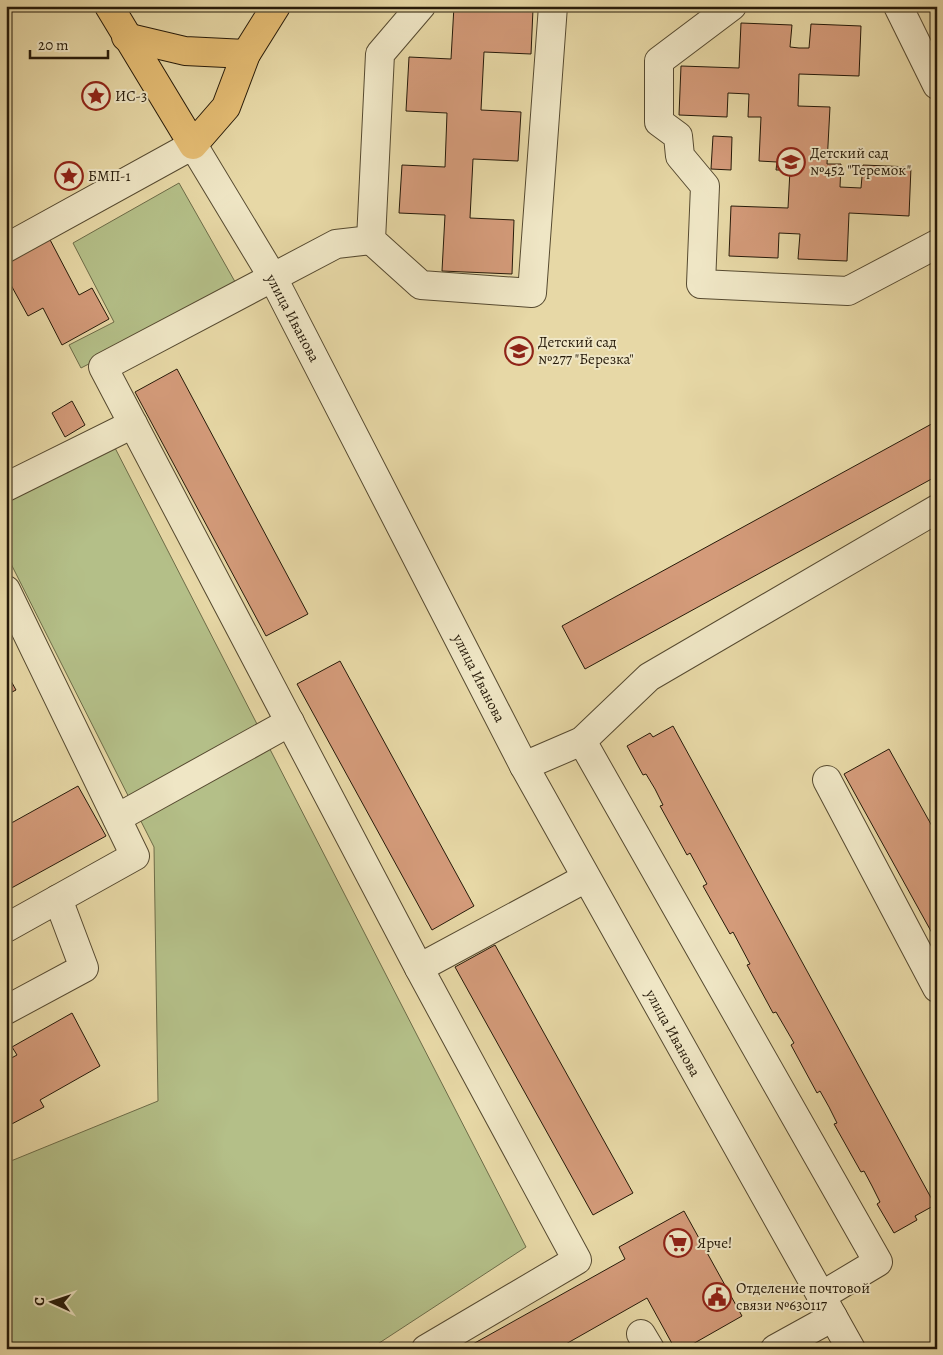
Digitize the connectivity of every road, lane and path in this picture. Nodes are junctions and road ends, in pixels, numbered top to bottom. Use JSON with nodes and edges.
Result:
{"nodes":[{"id":1,"x":109,"y":6,"type":"edge"},
{"id":2,"x":276,"y":6,"type":"edge"},
{"id":3,"x":421,"y":6,"type":"edge"},
{"id":4,"x":553,"y":6,"type":"edge"},
{"id":5,"x":732,"y":6,"type":"edge"},
{"id":6,"x":898,"y":6,"type":"edge"},
{"id":7,"x":126,"y":37,"type":"junction"},
{"id":8,"x":246,"y":54,"type":"junction"},
{"id":9,"x":937,"y":85,"type":"edge"},
{"id":10,"x":193,"y":145,"type":"junction"},
{"id":11,"x":371,"y":240,"type":"junction"},
{"id":12,"x":937,"y":244,"type":"edge"},
{"id":13,"x":6,"y":248,"type":"edge"},
{"id":14,"x":272,"y":276,"type":"junction"},
{"id":15,"x":133,"y":424,"type":"junction"},
{"id":16,"x":6,"y":488,"type":"edge"},
{"id":17,"x":937,"y":509,"type":"edge"},
{"id":18,"x":6,"y":590,"type":"edge"},
{"id":19,"x":290,"y":722,"type":"junction"},
{"id":20,"x":582,"y":741,"type":"junction"},
{"id":21,"x":524,"y":766,"type":"junction"},
{"id":22,"x":827,"y":780,"type":"dead end"},
{"id":23,"x":116,"y":818,"type":"junction"},
{"id":24,"x":586,"y":878,"type":"junction"},
{"id":25,"x":58,"y":899,"type":"junction"},
{"id":26,"x":6,"y":928,"type":"edge"},
{"id":27,"x":419,"y":968,"type":"junction"},
{"id":28,"x":937,"y":988,"type":"edge"},
{"id":29,"x":6,"y":1010,"type":"edge"},
{"id":30,"x":827,"y":1306,"type":"junction"},
{"id":31,"x":426,"y":1349,"type":"edge"},
{"id":32,"x":775,"y":1349,"type":"edge"},
{"id":33,"x":851,"y":1349,"type":"edge"}],
"edges":[{"from":1,"to":7,"type":"main road","name":"улица Иванова"},
{"from":2,"to":8,"type":"main road"},
{"from":3,"to":11,"type":"street"},
{"from":4,"to":11,"type":"street"},
{"from":5,"to":12,"type":"street"},
{"from":6,"to":9,"type":"street"},
{"from":7,"to":8,"type":"main road"},
{"from":7,"to":10,"type":"main road","name":"улица Иванова"},
{"from":8,"to":10,"type":"main road"},
{"from":10,"to":13,"type":"street"},
{"from":10,"to":14,"type":"street","name":"улица Иванова"},
{"from":11,"to":14,"type":"street"},
{"from":14,"to":15,"type":"street"},
{"from":14,"to":21,"type":"street","name":"улица Иванова"},
{"from":15,"to":16,"type":"street"},
{"from":15,"to":19,"type":"street"},
{"from":17,"to":20,"type":"street"},
{"from":18,"to":23,"type":"street"},
{"from":19,"to":23,"type":"street"},
{"from":19,"to":27,"type":"street"},
{"from":20,"to":21,"type":"street"},
{"from":20,"to":30,"type":"street"},
{"from":21,"to":24,"type":"street","name":"улица Иванова"},
{"from":22,"to":28,"type":"street"},
{"from":23,"to":25,"type":"street"},
{"from":24,"to":27,"type":"street"},
{"from":24,"to":30,"type":"street","name":"улица Иванова"},
{"from":25,"to":26,"type":"street"},
{"from":25,"to":29,"type":"street"},
{"from":27,"to":31,"type":"street"},
{"from":30,"to":32,"type":"street"},
{"from":30,"to":33,"type":"street","name":"улица Иванова"}]}
